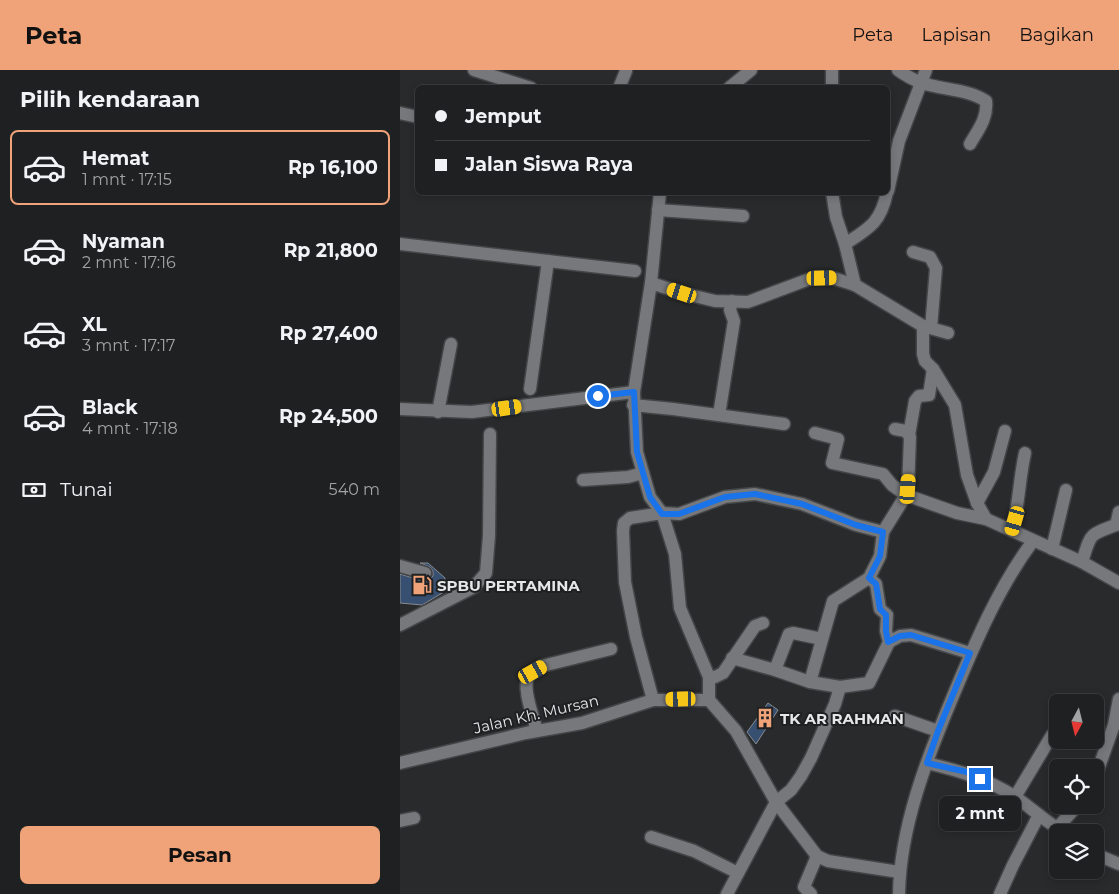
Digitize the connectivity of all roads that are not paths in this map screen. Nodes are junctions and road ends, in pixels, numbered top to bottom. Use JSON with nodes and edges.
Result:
{"nodes":[{"id":1,"x":474,"y":70,"type":"edge"},
{"id":2,"x":751,"y":70,"type":"edge"},
{"id":3,"x":832,"y":70,"type":"edge"},
{"id":4,"x":898,"y":70,"type":"edge"},
{"id":5,"x":926,"y":70,"type":"edge"},
{"id":6,"x":626,"y":71,"type":"dead end"},
{"id":7,"x":921,"y":83,"type":"junction"},
{"id":8,"x":522,"y":85,"type":"edge"},
{"id":9,"x":620,"y":85,"type":"edge"},
{"id":10,"x":733,"y":85,"type":"edge"},
{"id":11,"x":832,"y":85,"type":"edge"},
{"id":12,"x":400,"y":113,"type":"edge"},
{"id":13,"x":415,"y":116,"type":"edge"},
{"id":14,"x":970,"y":144,"type":"dead end"},
{"id":15,"x":890,"y":179,"type":"edge"},
{"id":16,"x":660,"y":195,"type":"edge"},
{"id":17,"x":832,"y":195,"type":"edge"},
{"id":18,"x":886,"y":195,"type":"edge"},
{"id":19,"x":658,"y":210,"type":"junction"},
{"id":20,"x":743,"y":216,"type":"dead end"},
{"id":21,"x":400,"y":244,"type":"edge"},
{"id":22,"x":845,"y":244,"type":"junction"},
{"id":23,"x":913,"y":252,"type":"dead end"},
{"id":24,"x":548,"y":261,"type":"junction"},
{"id":25,"x":635,"y":271,"type":"dead end"},
{"id":26,"x":651,"y":283,"type":"junction"},
{"id":27,"x":855,"y":285,"type":"junction"},
{"id":28,"x":732,"y":301,"type":"junction"},
{"id":29,"x":927,"y":327,"type":"junction"},
{"id":30,"x":948,"y":333,"type":"dead end"},
{"id":31,"x":451,"y":344,"type":"dead end"},
{"id":32,"x":933,"y":369,"type":"junction"},
{"id":33,"x":530,"y":389,"type":"dead end"},
{"id":34,"x":634,"y":392,"type":"junction"},
{"id":35,"x":633,"y":405,"type":"junction"},
{"id":36,"x":400,"y":409,"type":"edge"},
{"id":37,"x":438,"y":412,"type":"junction"},
{"id":38,"x":719,"y":415,"type":"junction"},
{"id":39,"x":784,"y":424,"type":"dead end"},
{"id":40,"x":895,"y":429,"type":"dead end"},
{"id":41,"x":1005,"y":431,"type":"dead end"},
{"id":42,"x":816,"y":433,"type":"dead end"},
{"id":43,"x":490,"y":434,"type":"dead end"},
{"id":44,"x":909,"y":435,"type":"junction"},
{"id":45,"x":1025,"y":453,"type":"dead end"},
{"id":46,"x":643,"y":473,"type":"junction"},
{"id":47,"x":582,"y":480,"type":"dead end"},
{"id":48,"x":1066,"y":490,"type":"dead end"},
{"id":49,"x":906,"y":495,"type":"junction"},
{"id":50,"x":977,"y":503,"type":"junction"},
{"id":51,"x":1119,"y":512,"type":"edge"},
{"id":52,"x":662,"y":514,"type":"junction"},
{"id":53,"x":986,"y":519,"type":"junction"},
{"id":54,"x":1012,"y":531,"type":"junction"},
{"id":55,"x":883,"y":532,"type":"junction"},
{"id":56,"x":1033,"y":541,"type":"junction"},
{"id":57,"x":1052,"y":549,"type":"junction"},
{"id":58,"x":1082,"y":562,"type":"junction"},
{"id":59,"x":400,"y":566,"type":"edge"},
{"id":60,"x":425,"y":573,"type":"dead end"},
{"id":61,"x":869,"y":578,"type":"junction"},
{"id":62,"x":1119,"y":583,"type":"edge"},
{"id":63,"x":764,"y":623,"type":"dead end"},
{"id":64,"x":400,"y":625,"type":"edge"},
{"id":65,"x":822,"y":639,"type":"junction"},
{"id":66,"x":888,"y":642,"type":"junction"},
{"id":67,"x":611,"y":650,"type":"dead end"},
{"id":68,"x":970,"y":653,"type":"junction"},
{"id":69,"x":732,"y":658,"type":"junction"},
{"id":70,"x":775,"y":670,"type":"junction"},
{"id":71,"x":709,"y":677,"type":"junction"},
{"id":72,"x":810,"y":682,"type":"junction"},
{"id":73,"x":840,"y":686,"type":"junction"},
{"id":74,"x":1119,"y":699,"type":"edge"},
{"id":75,"x":654,"y":700,"type":"junction"},
{"id":76,"x":709,"y":700,"type":"junction"},
{"id":77,"x":895,"y":716,"type":"dead end"},
{"id":78,"x":1116,"y":726,"type":"edge"},
{"id":79,"x":537,"y":731,"type":"junction"},
{"id":80,"x":938,"y":731,"type":"junction"},
{"id":81,"x":1049,"y":739,"type":"edge"},
{"id":82,"x":1103,"y":759,"type":"edge"},
{"id":83,"x":400,"y":762,"type":"edge"},
{"id":84,"x":927,"y":763,"type":"junction"},
{"id":85,"x":1015,"y":797,"type":"junction"},
{"id":86,"x":776,"y":802,"type":"junction"},
{"id":87,"x":1040,"y":815,"type":"junction"},
{"id":88,"x":414,"y":818,"type":"dead end"},
{"id":89,"x":400,"y":821,"type":"edge"},
{"id":90,"x":1052,"y":824,"type":"edge"},
{"id":91,"x":651,"y":837,"type":"dead end"},
{"id":92,"x":817,"y":856,"type":"junction"},
{"id":93,"x":1104,"y":858,"type":"edge"},
{"id":94,"x":1119,"y":864,"type":"edge"},
{"id":95,"x":900,"y":872,"type":"junction"},
{"id":96,"x":738,"y":873,"type":"junction"},
{"id":97,"x":727,"y":894,"type":"edge"},
{"id":98,"x":811,"y":894,"type":"edge"},
{"id":99,"x":899,"y":894,"type":"edge"},
{"id":100,"x":1000,"y":894,"type":"edge"}],
"edges":[{"from":1,"to":8,"type":"street"},
{"from":2,"to":10,"type":"street"},
{"from":3,"to":11,"type":"street"},
{"from":4,"to":7,"type":"street"},
{"from":5,"to":7,"type":"street"},
{"from":6,"to":9,"type":"street"},
{"from":7,"to":14,"type":"street"},
{"from":7,"to":15,"type":"street"},
{"from":12,"to":13,"type":"street"},
{"from":16,"to":19,"type":"street"},
{"from":17,"to":22,"type":"street"},
{"from":18,"to":22,"type":"street"},
{"from":19,"to":20,"type":"street"},
{"from":19,"to":26,"type":"street"},
{"from":21,"to":24,"type":"street"},
{"from":22,"to":27,"type":"street"},
{"from":23,"to":29,"type":"street"},
{"from":24,"to":25,"type":"street"},
{"from":24,"to":33,"type":"street"},
{"from":26,"to":28,"type":"street"},
{"from":26,"to":34,"type":"street"},
{"from":27,"to":28,"type":"street"},
{"from":27,"to":29,"type":"street"},
{"from":28,"to":38,"type":"street"},
{"from":29,"to":30,"type":"street"},
{"from":29,"to":32,"type":"street"},
{"from":31,"to":37,"type":"street"},
{"from":32,"to":44,"type":"street"},
{"from":32,"to":50,"type":"street"},
{"from":34,"to":35,"type":"street"},
{"from":34,"to":37,"type":"street"},
{"from":35,"to":38,"type":"street"},
{"from":35,"to":46,"type":"street"},
{"from":36,"to":37,"type":"street"},
{"from":38,"to":39,"type":"street"},
{"from":40,"to":44,"type":"street"},
{"from":41,"to":50,"type":"street"},
{"from":42,"to":49,"type":"street"},
{"from":43,"to":64,"type":"street"},
{"from":44,"to":49,"type":"street"},
{"from":45,"to":54,"type":"street"},
{"from":46,"to":47,"type":"street"},
{"from":46,"to":52,"type":"street"},
{"from":48,"to":57,"type":"street"},
{"from":49,"to":53,"type":"street"},
{"from":49,"to":55,"type":"street"},
{"from":50,"to":53,"type":"street"},
{"from":51,"to":58,"type":"street"},
{"from":52,"to":55,"type":"street"},
{"from":52,"to":71,"type":"street"},
{"from":52,"to":75,"type":"street"},
{"from":53,"to":54,"type":"street"},
{"from":54,"to":56,"type":"street"},
{"from":55,"to":61,"type":"street"},
{"from":56,"to":57,"type":"street"},
{"from":56,"to":68,"type":"street"},
{"from":57,"to":58,"type":"street"},
{"from":58,"to":62,"type":"street"},
{"from":59,"to":60,"type":"street"},
{"from":61,"to":65,"type":"street"},
{"from":61,"to":66,"type":"street"},
{"from":63,"to":69,"type":"street"},
{"from":65,"to":70,"type":"street"},
{"from":65,"to":72,"type":"street"},
{"from":66,"to":68,"type":"street"},
{"from":66,"to":73,"type":"street"},
{"from":67,"to":79,"type":"street"},
{"from":68,"to":80,"type":"street"},
{"from":69,"to":70,"type":"street"},
{"from":69,"to":71,"type":"street"},
{"from":70,"to":72,"type":"street"},
{"from":71,"to":76,"type":"street"},
{"from":72,"to":73,"type":"street"},
{"from":73,"to":86,"type":"street"},
{"from":74,"to":78,"type":"street"},
{"from":75,"to":76,"type":"street","name":"Jalan Kh. Mursan"},
{"from":75,"to":79,"type":"street","name":"Jalan Kh. Mursan"},
{"from":76,"to":86,"type":"street"},
{"from":77,"to":80,"type":"street"},
{"from":78,"to":82,"type":"street"},
{"from":79,"to":83,"type":"street","name":"Jalan Kh. Mursan"},
{"from":80,"to":84,"type":"street"},
{"from":81,"to":85,"type":"street"},
{"from":84,"to":85,"type":"street"},
{"from":84,"to":95,"type":"street"},
{"from":85,"to":87,"type":"street"},
{"from":86,"to":92,"type":"street"},
{"from":86,"to":96,"type":"street"},
{"from":87,"to":90,"type":"street"},
{"from":87,"to":100,"type":"street"},
{"from":88,"to":89,"type":"street"},
{"from":91,"to":96,"type":"street"},
{"from":92,"to":95,"type":"street"},
{"from":92,"to":98,"type":"street"},
{"from":93,"to":94,"type":"street"},
{"from":95,"to":99,"type":"street"},
{"from":96,"to":97,"type":"street"}]}
